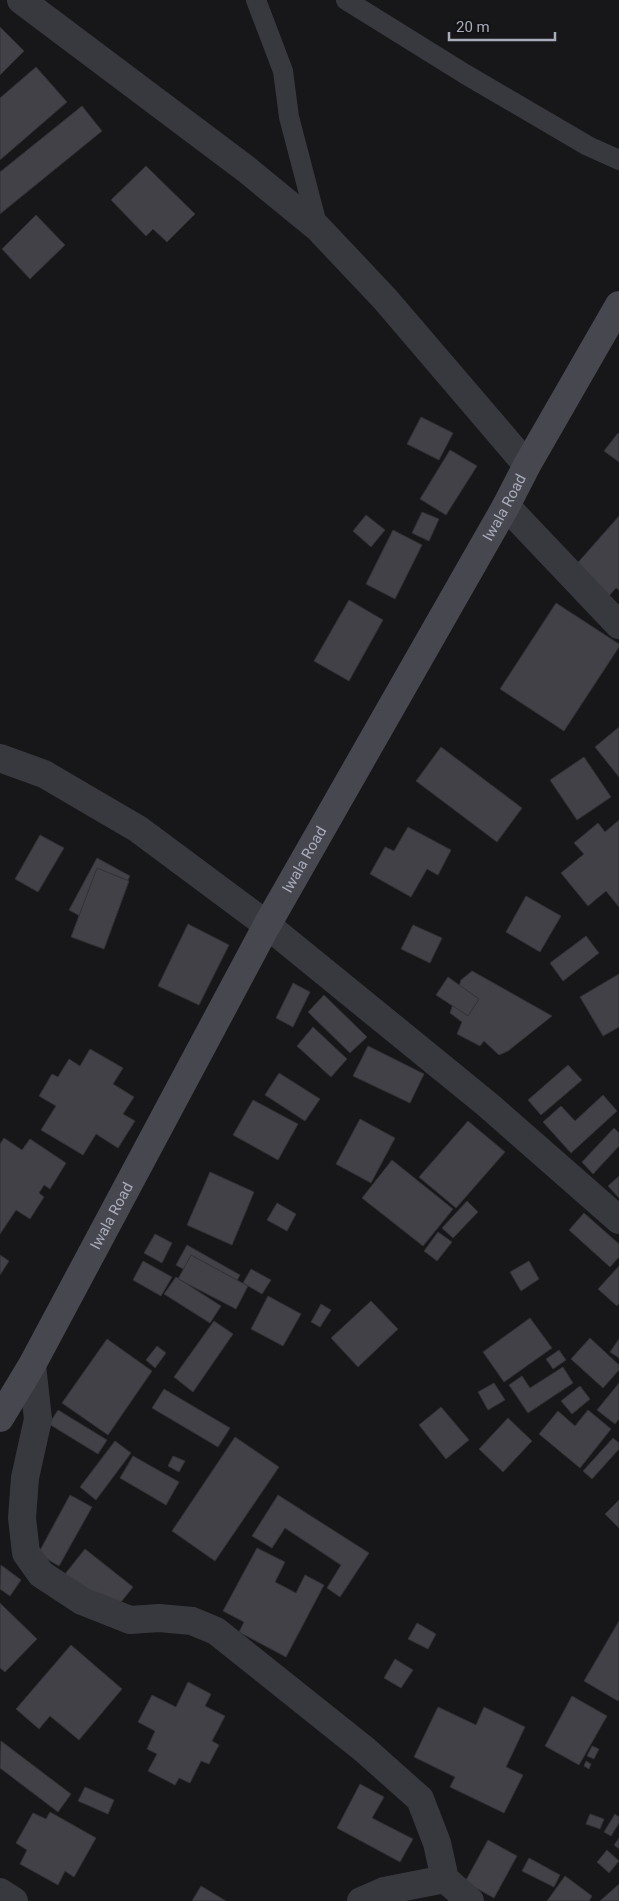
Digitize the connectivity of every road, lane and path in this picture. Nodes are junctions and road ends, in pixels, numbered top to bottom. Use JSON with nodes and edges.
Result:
{"nodes":[{"id":1,"x":22,"y":0,"type":"edge"},
{"id":2,"x":256,"y":0,"type":"edge"},
{"id":3,"x":346,"y":0,"type":"edge"},
{"id":4,"x":619,"y":160,"type":"edge"},
{"id":5,"x":318,"y":228,"type":"junction"},
{"id":6,"x":619,"y":305,"type":"edge"},
{"id":7,"x":527,"y":465,"type":"junction"},
{"id":8,"x":506,"y":506,"type":"junction"},
{"id":9,"x":619,"y":625,"type":"edge"},
{"id":10,"x":0,"y":758,"type":"edge"},
{"id":11,"x":267,"y":925,"type":"junction"},
{"id":12,"x":619,"y":1220,"type":"edge"},
{"id":13,"x":32,"y":1365,"type":"junction"},
{"id":14,"x":0,"y":1418,"type":"edge"},
{"id":15,"x":445,"y":1879,"type":"junction"},
{"id":16,"x":0,"y":1892,"type":"edge"},
{"id":17,"x":14,"y":1901,"type":"edge"},
{"id":18,"x":361,"y":1901,"type":"edge"},
{"id":19,"x":470,"y":1901,"type":"edge"}],
"edges":[{"from":1,"to":5,"type":"street"},
{"from":2,"to":5,"type":"lane"},
{"from":3,"to":4,"type":"lane"},
{"from":5,"to":7,"type":"street"},
{"from":6,"to":7,"type":"street","name":"Iwala Road"},
{"from":7,"to":8,"type":"street","name":"Iwala Road"},
{"from":8,"to":9,"type":"street"},
{"from":8,"to":11,"type":"street","name":"Iwala Road"},
{"from":10,"to":11,"type":"street"},
{"from":11,"to":12,"type":"street"},
{"from":11,"to":13,"type":"street","name":"Iwala Road"},
{"from":13,"to":14,"type":"street","name":"Iwala Road"},
{"from":13,"to":15,"type":"street"},
{"from":15,"to":18,"type":"street"},
{"from":15,"to":19,"type":"street"},
{"from":16,"to":17,"type":"street"}]}
